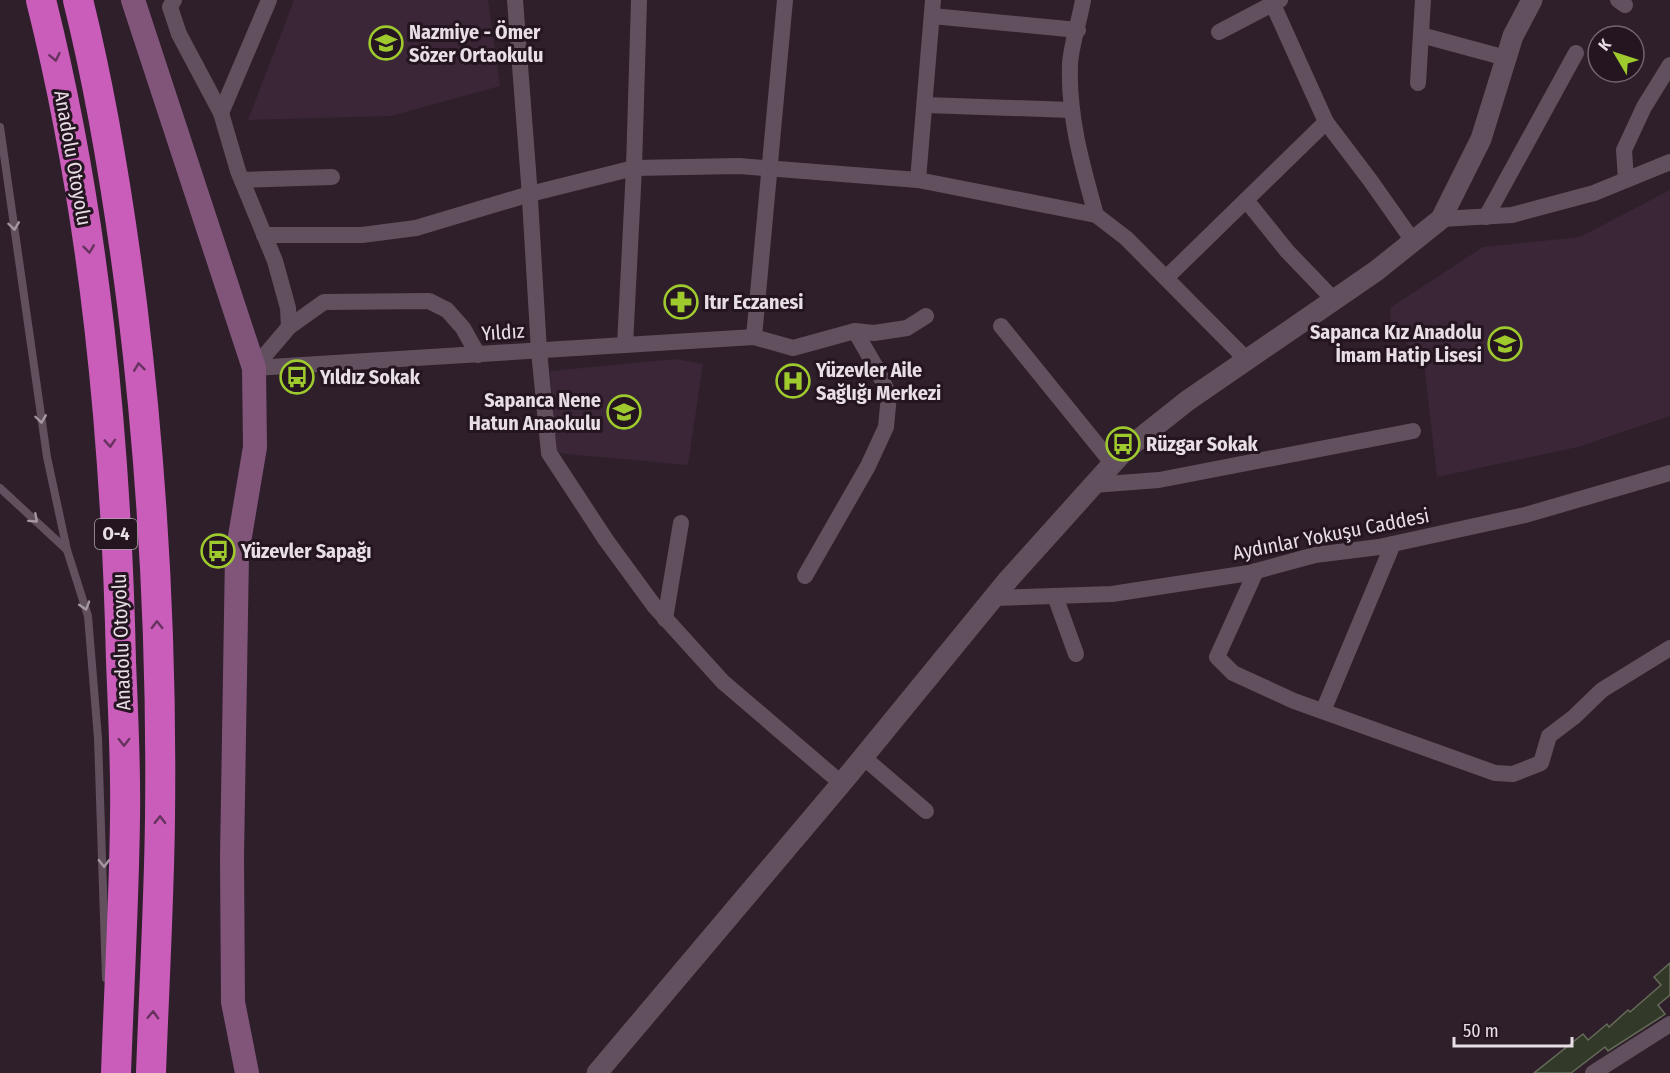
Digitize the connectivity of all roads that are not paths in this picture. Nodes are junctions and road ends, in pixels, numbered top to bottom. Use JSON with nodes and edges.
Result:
{"nodes":[{"id":1,"x":41,"y":0,"type":"edge"},
{"id":2,"x":78,"y":0,"type":"edge"},
{"id":3,"x":133,"y":0,"type":"edge"},
{"id":4,"x":174,"y":0,"type":"edge"},
{"id":5,"x":269,"y":0,"type":"edge"},
{"id":6,"x":514,"y":0,"type":"edge"},
{"id":7,"x":639,"y":0,"type":"edge"},
{"id":8,"x":785,"y":0,"type":"edge"},
{"id":9,"x":1083,"y":0,"type":"edge"},
{"id":10,"x":1423,"y":0,"type":"edge"},
{"id":11,"x":1532,"y":0,"type":"edge"},
{"id":12,"x":1275,"y":1,"type":"edge"},
{"id":13,"x":933,"y":8,"type":"edge"},
{"id":14,"x":1078,"y":30,"type":"junction"},
{"id":15,"x":1219,"y":32,"type":"dead end"},
{"id":16,"x":1421,"y":35,"type":"junction"},
{"id":17,"x":1576,"y":53,"type":"dead end"},
{"id":18,"x":1506,"y":58,"type":"junction"},
{"id":19,"x":1670,"y":64,"type":"edge"},
{"id":20,"x":1418,"y":83,"type":"dead end"},
{"id":21,"x":925,"y":105,"type":"junction"},
{"id":22,"x":1071,"y":110,"type":"junction"},
{"id":23,"x":221,"y":113,"type":"junction"},
{"id":24,"x":1326,"y":122,"type":"junction"},
{"id":25,"x":0,"y":127,"type":"edge"},
{"id":26,"x":1670,"y":162,"type":"edge"},
{"id":27,"x":634,"y":168,"type":"junction"},
{"id":28,"x":770,"y":168,"type":"junction"},
{"id":29,"x":332,"y":177,"type":"dead end"},
{"id":30,"x":242,"y":180,"type":"junction"},
{"id":31,"x":918,"y":180,"type":"junction"},
{"id":32,"x":1626,"y":180,"type":"junction"},
{"id":33,"x":530,"y":194,"type":"junction"},
{"id":34,"x":1246,"y":200,"type":"junction"},
{"id":35,"x":1096,"y":215,"type":"junction"},
{"id":36,"x":1486,"y":216,"type":"junction"},
{"id":37,"x":1441,"y":219,"type":"junction"},
{"id":38,"x":264,"y":236,"type":"junction"},
{"id":39,"x":1413,"y":241,"type":"junction"},
{"id":40,"x":1166,"y":278,"type":"junction"},
{"id":41,"x":1334,"y":300,"type":"junction"},
{"id":42,"x":926,"y":316,"type":"dead end"},
{"id":43,"x":1001,"y":326,"type":"dead end"},
{"id":44,"x":289,"y":327,"type":"junction"},
{"id":45,"x":855,"y":332,"type":"junction"},
{"id":46,"x":754,"y":337,"type":"junction"},
{"id":47,"x":625,"y":345,"type":"junction"},
{"id":48,"x":539,"y":351,"type":"junction"},
{"id":49,"x":478,"y":355,"type":"junction"},
{"id":50,"x":1247,"y":360,"type":"junction"},
{"id":51,"x":254,"y":368,"type":"junction"},
{"id":52,"x":1413,"y":431,"type":"dead end"},
{"id":53,"x":1112,"y":464,"type":"junction"},
{"id":54,"x":1670,"y":473,"type":"edge"},
{"id":55,"x":1093,"y":484,"type":"junction"},
{"id":56,"x":0,"y":488,"type":"edge"},
{"id":57,"x":681,"y":523,"type":"dead end"},
{"id":58,"x":1393,"y":544,"type":"junction"},
{"id":59,"x":67,"y":550,"type":"junction"},
{"id":60,"x":1257,"y":571,"type":"junction"},
{"id":61,"x":805,"y":576,"type":"dead end"},
{"id":62,"x":1055,"y":596,"type":"junction"},
{"id":63,"x":993,"y":598,"type":"junction"},
{"id":64,"x":665,"y":619,"type":"junction"},
{"id":65,"x":1670,"y":648,"type":"edge"},
{"id":66,"x":1076,"y":654,"type":"dead end"},
{"id":67,"x":1323,"y":711,"type":"junction"},
{"id":68,"x":863,"y":757,"type":"junction"},
{"id":69,"x":841,"y":783,"type":"junction"},
{"id":70,"x":926,"y":811,"type":"dead end"},
{"id":71,"x":106,"y":983,"type":"dead end"},
{"id":72,"x":109,"y":1017,"type":"dead end"},
{"id":73,"x":1670,"y":1024,"type":"edge"},
{"id":74,"x":115,"y":1073,"type":"edge"},
{"id":75,"x":151,"y":1073,"type":"edge"},
{"id":76,"x":247,"y":1073,"type":"edge"},
{"id":77,"x":597,"y":1073,"type":"edge"},
{"id":78,"x":1593,"y":1073,"type":"edge"}],
"edges":[{"from":1,"to":74,"type":"highway","name":"Anadolu Otoyolu","number":"O-4","one_way":true},
{"from":75,"to":2,"type":"highway","name":"Anadolu Otoyolu","number":"O-4","one_way":true},
{"from":3,"to":51,"type":"main road"},
{"from":4,"to":23,"type":"street"},
{"from":5,"to":23,"type":"street"},
{"from":6,"to":33,"type":"street"},
{"from":7,"to":27,"type":"street"},
{"from":8,"to":28,"type":"street"},
{"from":9,"to":14,"type":"street"},
{"from":10,"to":16,"type":"street"},
{"from":11,"to":18,"type":"street"},
{"from":12,"to":15,"type":"street"},
{"from":12,"to":24,"type":"street"},
{"from":13,"to":14,"type":"street"},
{"from":13,"to":21,"type":"street"},
{"from":14,"to":22,"type":"street"},
{"from":16,"to":18,"type":"street"},
{"from":16,"to":20,"type":"street"},
{"from":17,"to":36,"type":"street"},
{"from":18,"to":37,"type":"street"},
{"from":19,"to":32,"type":"street"},
{"from":21,"to":22,"type":"street"},
{"from":21,"to":31,"type":"street"},
{"from":22,"to":35,"type":"street"},
{"from":23,"to":30,"type":"street"},
{"from":24,"to":34,"type":"street"},
{"from":24,"to":39,"type":"street"},
{"from":25,"to":59,"type":"lane","one_way":true},
{"from":26,"to":32,"type":"street"},
{"from":27,"to":28,"type":"street"},
{"from":27,"to":33,"type":"street"},
{"from":27,"to":47,"type":"street"},
{"from":28,"to":31,"type":"street"},
{"from":28,"to":46,"type":"street"},
{"from":29,"to":30,"type":"street"},
{"from":30,"to":38,"type":"street"},
{"from":31,"to":35,"type":"street"},
{"from":32,"to":36,"type":"street"},
{"from":33,"to":38,"type":"street"},
{"from":33,"to":48,"type":"street"},
{"from":34,"to":40,"type":"street"},
{"from":34,"to":41,"type":"street"},
{"from":35,"to":40,"type":"street"},
{"from":36,"to":37,"type":"street"},
{"from":37,"to":39,"type":"street"},
{"from":38,"to":44,"type":"street"},
{"from":39,"to":41,"type":"street"},
{"from":40,"to":50,"type":"street"},
{"from":41,"to":50,"type":"street"},
{"from":42,"to":45,"type":"street","name":"Yıldız"},
{"from":43,"to":53,"type":"street"},
{"from":44,"to":49,"type":"street"},
{"from":44,"to":51,"type":"street"},
{"from":45,"to":46,"type":"street","name":"Yıldız"},
{"from":45,"to":61,"type":"street"},
{"from":46,"to":47,"type":"street","name":"Yıldız"},
{"from":47,"to":48,"type":"street","name":"Yıldız"},
{"from":48,"to":49,"type":"street","name":"Yıldız"},
{"from":48,"to":64,"type":"street"},
{"from":49,"to":51,"type":"street","name":"Yıldız"},
{"from":50,"to":53,"type":"street"},
{"from":51,"to":76,"type":"main road"},
{"from":52,"to":55,"type":"street"},
{"from":53,"to":55,"type":"street"},
{"from":54,"to":58,"type":"street","name":"Aydınlar Yokuşu Caddesi"},
{"from":55,"to":63,"type":"street"},
{"from":56,"to":59,"type":"lane","one_way":true},
{"from":57,"to":64,"type":"street"},
{"from":58,"to":60,"type":"street","name":"Aydınlar Yokuşu Caddesi"},
{"from":58,"to":67,"type":"street"},
{"from":59,"to":71,"type":"lane","one_way":true},
{"from":60,"to":62,"type":"street","name":"Aydınlar Yokuşu Caddesi"},
{"from":60,"to":67,"type":"street"},
{"from":62,"to":63,"type":"street","name":"Aydınlar Yokuşu Caddesi"},
{"from":62,"to":66,"type":"street"},
{"from":63,"to":68,"type":"street"},
{"from":64,"to":69,"type":"street"},
{"from":65,"to":67,"type":"street"},
{"from":68,"to":69,"type":"street"},
{"from":68,"to":70,"type":"street"},
{"from":69,"to":77,"type":"street"},
{"from":72,"to":74,"type":"lane"},
{"from":73,"to":78,"type":"street"}]}
